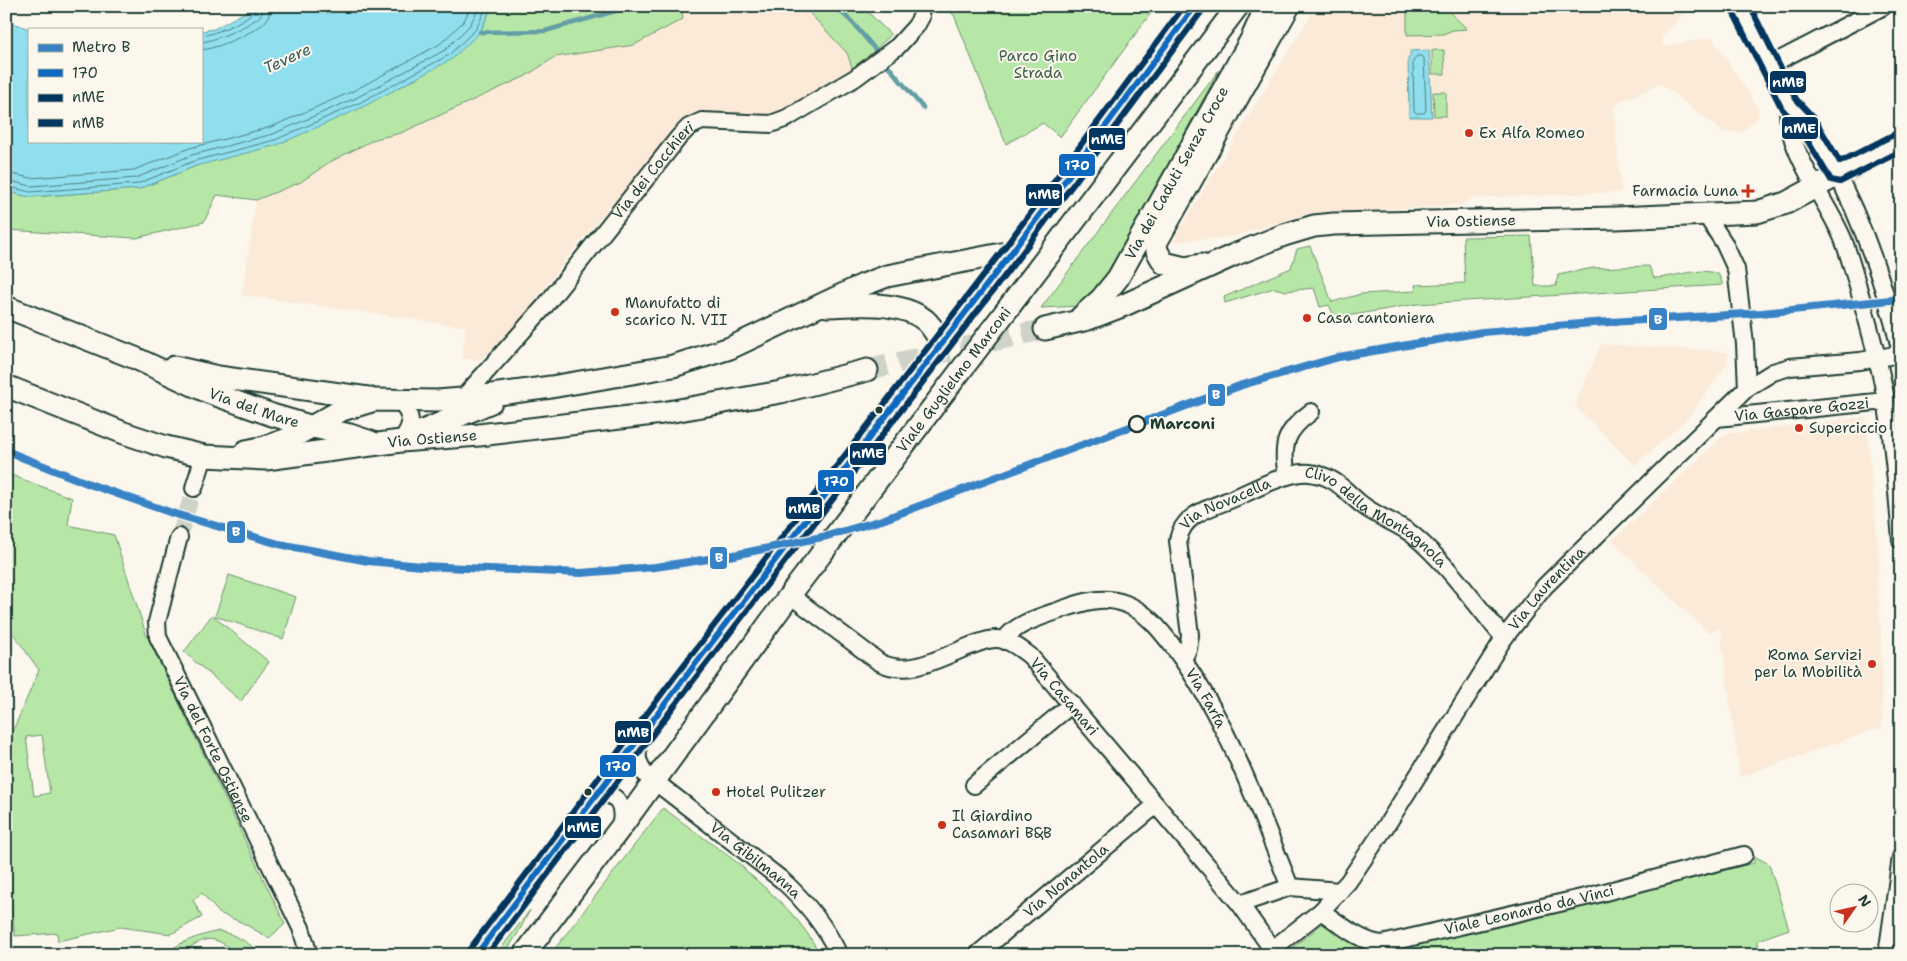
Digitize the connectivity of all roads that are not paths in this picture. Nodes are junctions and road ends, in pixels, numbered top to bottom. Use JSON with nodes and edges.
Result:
{"nodes":[{"id":1,"x":1195,"y":6,"type":"edge"},
{"id":2,"x":1238,"y":6,"type":"edge"},
{"id":3,"x":1263,"y":6,"type":"edge"},
{"id":4,"x":1289,"y":6,"type":"edge"},
{"id":5,"x":1740,"y":6,"type":"edge"},
{"id":6,"x":1884,"y":6,"type":"edge"},
{"id":7,"x":921,"y":17,"type":"dead end"},
{"id":8,"x":1770,"y":65,"type":"junction"},
{"id":9,"x":1789,"y":104,"type":"junction"},
{"id":10,"x":1901,"y":141,"type":"edge"},
{"id":11,"x":1837,"y":174,"type":"junction"},
{"id":12,"x":1816,"y":186,"type":"junction"},
{"id":13,"x":1706,"y":215,"type":"junction"},
{"id":14,"x":1012,"y":252,"type":"junction"},
{"id":15,"x":1218,"y":262,"type":"junction"},
{"id":16,"x":6,"y":307,"type":"edge"},
{"id":17,"x":820,"y":307,"type":"junction"},
{"id":18,"x":1067,"y":323,"type":"junction"},
{"id":19,"x":1046,"y":329,"type":"tunnel mouth"},
{"id":20,"x":941,"y":342,"type":"junction"},
{"id":21,"x":1901,"y":353,"type":"edge"},
{"id":22,"x":134,"y":358,"type":"junction"},
{"id":23,"x":1878,"y":358,"type":"junction"},
{"id":24,"x":867,"y":370,"type":"tunnel mouth"},
{"id":25,"x":6,"y":386,"type":"edge"},
{"id":26,"x":1747,"y":388,"type":"junction"},
{"id":27,"x":514,"y":392,"type":"junction"},
{"id":28,"x":462,"y":399,"type":"junction"},
{"id":29,"x":375,"y":400,"type":"junction"},
{"id":30,"x":402,"y":401,"type":"junction"},
{"id":31,"x":1886,"y":401,"type":"junction"},
{"id":32,"x":350,"y":407,"type":"junction"},
{"id":33,"x":1311,"y":412,"type":"dead end"},
{"id":34,"x":272,"y":415,"type":"junction"},
{"id":35,"x":1717,"y":418,"type":"junction"},
{"id":36,"x":313,"y":427,"type":"junction"},
{"id":37,"x":350,"y":435,"type":"junction"},
{"id":38,"x":401,"y":441,"type":"junction"},
{"id":39,"x":378,"y":444,"type":"junction"},
{"id":40,"x":265,"y":447,"type":"junction"},
{"id":41,"x":210,"y":456,"type":"junction"},
{"id":42,"x":1286,"y":476,"type":"junction"},
{"id":43,"x":194,"y":488,"type":"tunnel mouth"},
{"id":44,"x":179,"y":536,"type":"tunnel mouth"},
{"id":45,"x":1901,"y":540,"type":"edge"},
{"id":46,"x":790,"y":596,"type":"junction"},
{"id":47,"x":1504,"y":638,"type":"junction"},
{"id":48,"x":1005,"y":641,"type":"junction"},
{"id":49,"x":1183,"y":660,"type":"junction"},
{"id":50,"x":1072,"y":704,"type":"junction"},
{"id":51,"x":637,"y":742,"type":"junction"},
{"id":52,"x":654,"y":782,"type":"junction"},
{"id":53,"x":974,"y":785,"type":"dead end"},
{"id":54,"x":600,"y":794,"type":"junction"},
{"id":55,"x":1156,"y":804,"type":"junction"},
{"id":56,"x":621,"y":827,"type":"junction"},
{"id":57,"x":1744,"y":855,"type":"dead end"},
{"id":58,"x":1901,"y":857,"type":"edge"},
{"id":59,"x":1290,"y":887,"type":"junction"},
{"id":60,"x":1340,"y":891,"type":"junction"},
{"id":61,"x":1240,"y":904,"type":"junction"},
{"id":62,"x":1321,"y":911,"type":"junction"},
{"id":63,"x":502,"y":920,"type":"junction"},
{"id":64,"x":529,"y":950,"type":"edge"},
{"id":65,"x":1269,"y":952,"type":"edge"},
{"id":66,"x":309,"y":955,"type":"edge"},
{"id":67,"x":476,"y":955,"type":"edge"},
{"id":68,"x":486,"y":955,"type":"edge"},
{"id":69,"x":839,"y":955,"type":"edge"},
{"id":70,"x":977,"y":955,"type":"edge"},
{"id":71,"x":1887,"y":955,"type":"edge"}],
"edges":[{"from":1,"to":14,"type":"main road"},
{"from":2,"to":46,"type":"main road","name":"Viale Guglielmo Marconi"},
{"from":3,"to":18,"type":"main road","name":"Via dei Caduti Senza Croce"},
{"from":4,"to":15,"type":"main road","name":"Via dei Caduti Senza Croce"},
{"from":5,"to":8,"type":"street"},
{"from":6,"to":8,"type":"street"},
{"from":7,"to":28,"type":"street","name":"Via dei Cocchieri"},
{"from":8,"to":9,"type":"street"},
{"from":9,"to":11,"type":"street"},
{"from":9,"to":12,"type":"street"},
{"from":10,"to":11,"type":"main road","name":"Via Ostiense"},
{"from":11,"to":12,"type":"main road","name":"Via Ostiense"},
{"from":11,"to":21,"type":"street"},
{"from":12,"to":13,"type":"main road","name":"Via Ostiense"},
{"from":12,"to":23,"type":"street"},
{"from":13,"to":15,"type":"main road","name":"Via Ostiense"},
{"from":13,"to":26,"type":"street"},
{"from":14,"to":17,"type":"main road"},
{"from":14,"to":20,"type":"main road"},
{"from":15,"to":18,"type":"main road","name":"Via Ostiense"},
{"from":16,"to":22,"type":"main road","name":"Via del Mare"},
{"from":17,"to":20,"type":"main road"},
{"from":17,"to":27,"type":"main road"},
{"from":18,"to":19,"type":"main road","name":"Via Ostiense"},
{"from":20,"to":51,"type":"main road"},
{"from":21,"to":23,"type":"street","name":"Via Gaspare Gozzi"},
{"from":22,"to":29,"type":"main road","name":"Via del Mare"},
{"from":22,"to":34,"type":"main road","name":"Via del Mare"},
{"from":23,"to":26,"type":"street","name":"Via Gaspare Gozzi"},
{"from":23,"to":31,"type":"street"},
{"from":24,"to":38,"type":"main road","name":"Via Ostiense"},
{"from":25,"to":41,"type":"main road","name":"Via Ostiense"},
{"from":26,"to":35,"type":"street","name":"Via Laurentina"},
{"from":27,"to":28,"type":"main road"},
{"from":27,"to":38,"type":"main road"},
{"from":28,"to":30,"type":"main road"},
{"from":29,"to":30,"type":"main road"},
{"from":29,"to":32,"type":"main road"},
{"from":30,"to":38,"type":"street"},
{"from":31,"to":35,"type":"street","name":"Via Gaspare Gozzi"},
{"from":31,"to":45,"type":"street"},
{"from":32,"to":36,"type":"main road"},
{"from":32,"to":37,"type":"street"},
{"from":33,"to":42,"type":"street","name":"Clivo della Montagnola"},
{"from":34,"to":36,"type":"main road","name":"Via del Mare"},
{"from":34,"to":40,"type":"street"},
{"from":35,"to":47,"type":"street","name":"Via Laurentina"},
{"from":36,"to":37,"type":"main road","name":"Via del Mare"},
{"from":36,"to":40,"type":"main road"},
{"from":37,"to":39,"type":"main road","name":"Via del Mare"},
{"from":38,"to":39,"type":"main road","name":"Via Ostiense"},
{"from":39,"to":41,"type":"main road","name":"Via Ostiense"},
{"from":40,"to":41,"type":"main road"},
{"from":41,"to":43,"type":"street"},
{"from":42,"to":47,"type":"street","name":"Clivo della Montagnola"},
{"from":42,"to":49,"type":"street","name":"Via Novacella"},
{"from":44,"to":66,"type":"street","name":"Via del Forte Ostiense"},
{"from":46,"to":48,"type":"street"},
{"from":46,"to":52,"type":"main road","name":"Viale Guglielmo Marconi"},
{"from":47,"to":60,"type":"street","name":"Via Laurentina"},
{"from":48,"to":49,"type":"street","name":"Via Farfa"},
{"from":48,"to":50,"type":"street","name":"Via Casamari"},
{"from":49,"to":59,"type":"street","name":"Via Farfa"},
{"from":50,"to":53,"type":"street"},
{"from":50,"to":55,"type":"street","name":"Via Casamari"},
{"from":51,"to":52,"type":"street"},
{"from":51,"to":54,"type":"main road"},
{"from":52,"to":56,"type":"main road","name":"Viale Guglielmo Marconi"},
{"from":52,"to":69,"type":"street","name":"Via Gibilmanna"},
{"from":54,"to":56,"type":"street"},
{"from":54,"to":63,"type":"main road"},
{"from":55,"to":61,"type":"street","name":"Via Casamari"},
{"from":55,"to":70,"type":"street","name":"Via Nonantola"},
{"from":56,"to":64,"type":"main road","name":"Viale Guglielmo Marconi"},
{"from":57,"to":62,"type":"street","name":"Viale Leonardo da Vinci"},
{"from":58,"to":71,"type":"street"},
{"from":59,"to":60,"type":"street"},
{"from":59,"to":61,"type":"street"},
{"from":60,"to":62,"type":"street","name":"Via Laurentina"},
{"from":61,"to":65,"type":"street","name":"Via Casamari"},
{"from":62,"to":65,"type":"street","name":"Via Laurentina"},
{"from":63,"to":67,"type":"main road"},
{"from":63,"to":68,"type":"main road"}]}
